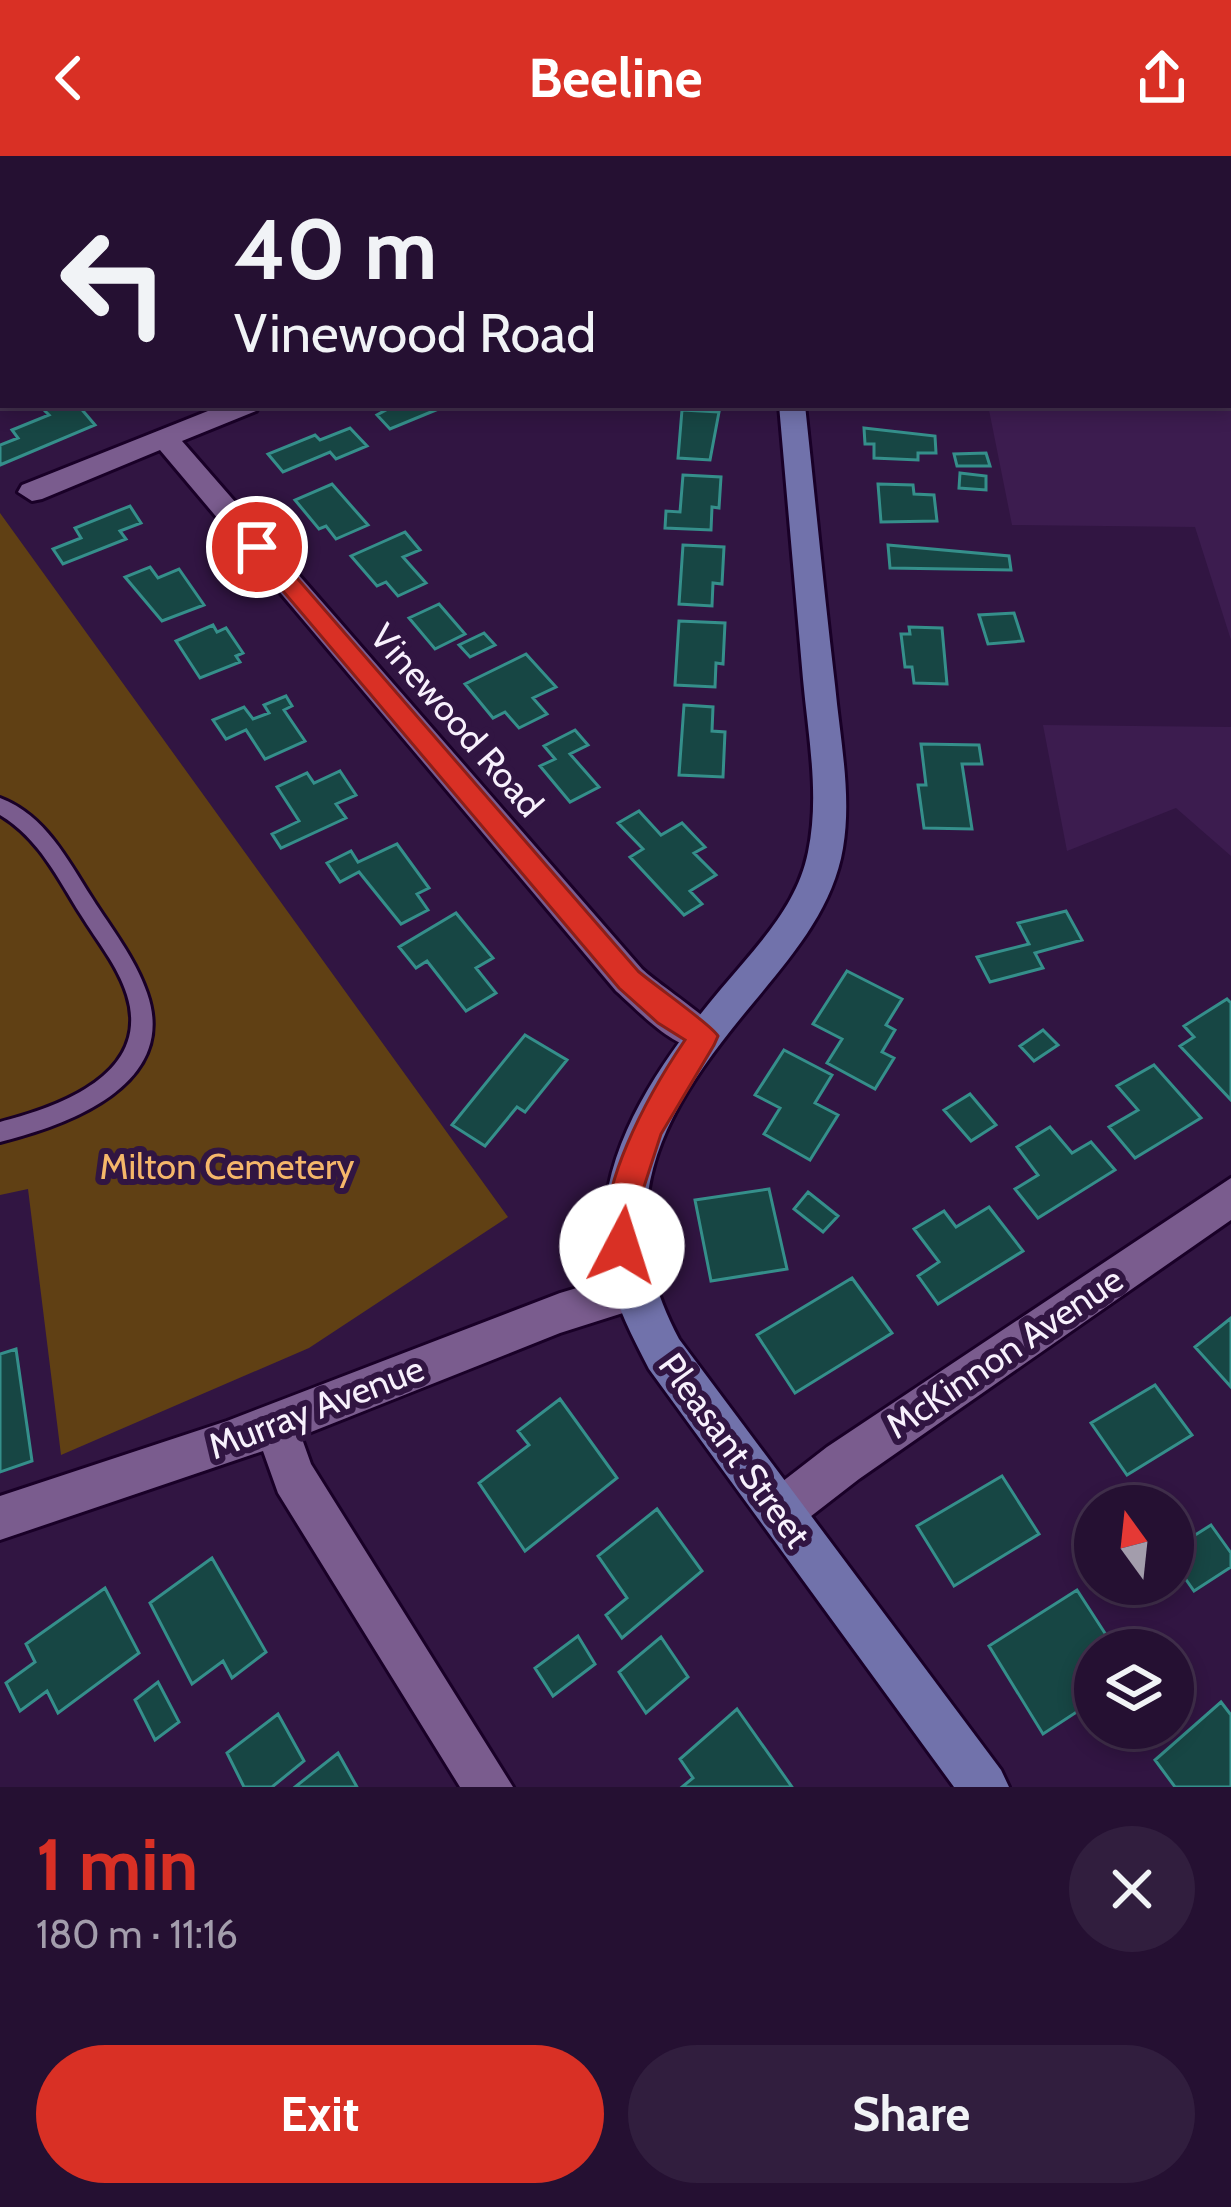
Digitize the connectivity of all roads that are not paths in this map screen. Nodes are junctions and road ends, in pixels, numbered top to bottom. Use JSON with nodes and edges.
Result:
{"nodes":[{"id":1,"x":240,"y":408,"type":"edge"},
{"id":2,"x":792,"y":408,"type":"edge"},
{"id":3,"x":164,"y":439,"type":"junction"},
{"id":4,"x":32,"y":493,"type":"dead end"},
{"id":5,"x":0,"y":806,"type":"edge"},
{"id":6,"x":704,"y":1036,"type":"junction"},
{"id":7,"x":0,"y":1132,"type":"edge"},
{"id":8,"x":1231,"y":1197,"type":"edge"},
{"id":9,"x":631,"y":1292,"type":"junction"},
{"id":10,"x":275,"y":1425,"type":"junction"},
{"id":11,"x":781,"y":1510,"type":"junction"},
{"id":12,"x":0,"y":1518,"type":"edge"},
{"id":13,"x":488,"y":1787,"type":"edge"},
{"id":14,"x":984,"y":1787,"type":"edge"}],
"edges":[{"from":1,"to":3,"type":"street"},
{"from":2,"to":6,"type":"street","name":"Pleasant Street"},
{"from":3,"to":4,"type":"street"},
{"from":3,"to":6,"type":"street","name":"Vinewood Road"},
{"from":5,"to":7,"type":"lane"},
{"from":6,"to":9,"type":"street","name":"Pleasant Street"},
{"from":8,"to":11,"type":"street","name":"McKinnon Avenue"},
{"from":9,"to":10,"type":"street","name":"Murray Avenue"},
{"from":9,"to":11,"type":"street","name":"Pleasant Street"},
{"from":10,"to":12,"type":"street","name":"Murray Avenue"},
{"from":10,"to":13,"type":"street"},
{"from":11,"to":14,"type":"street","name":"Pleasant Street"}]}
